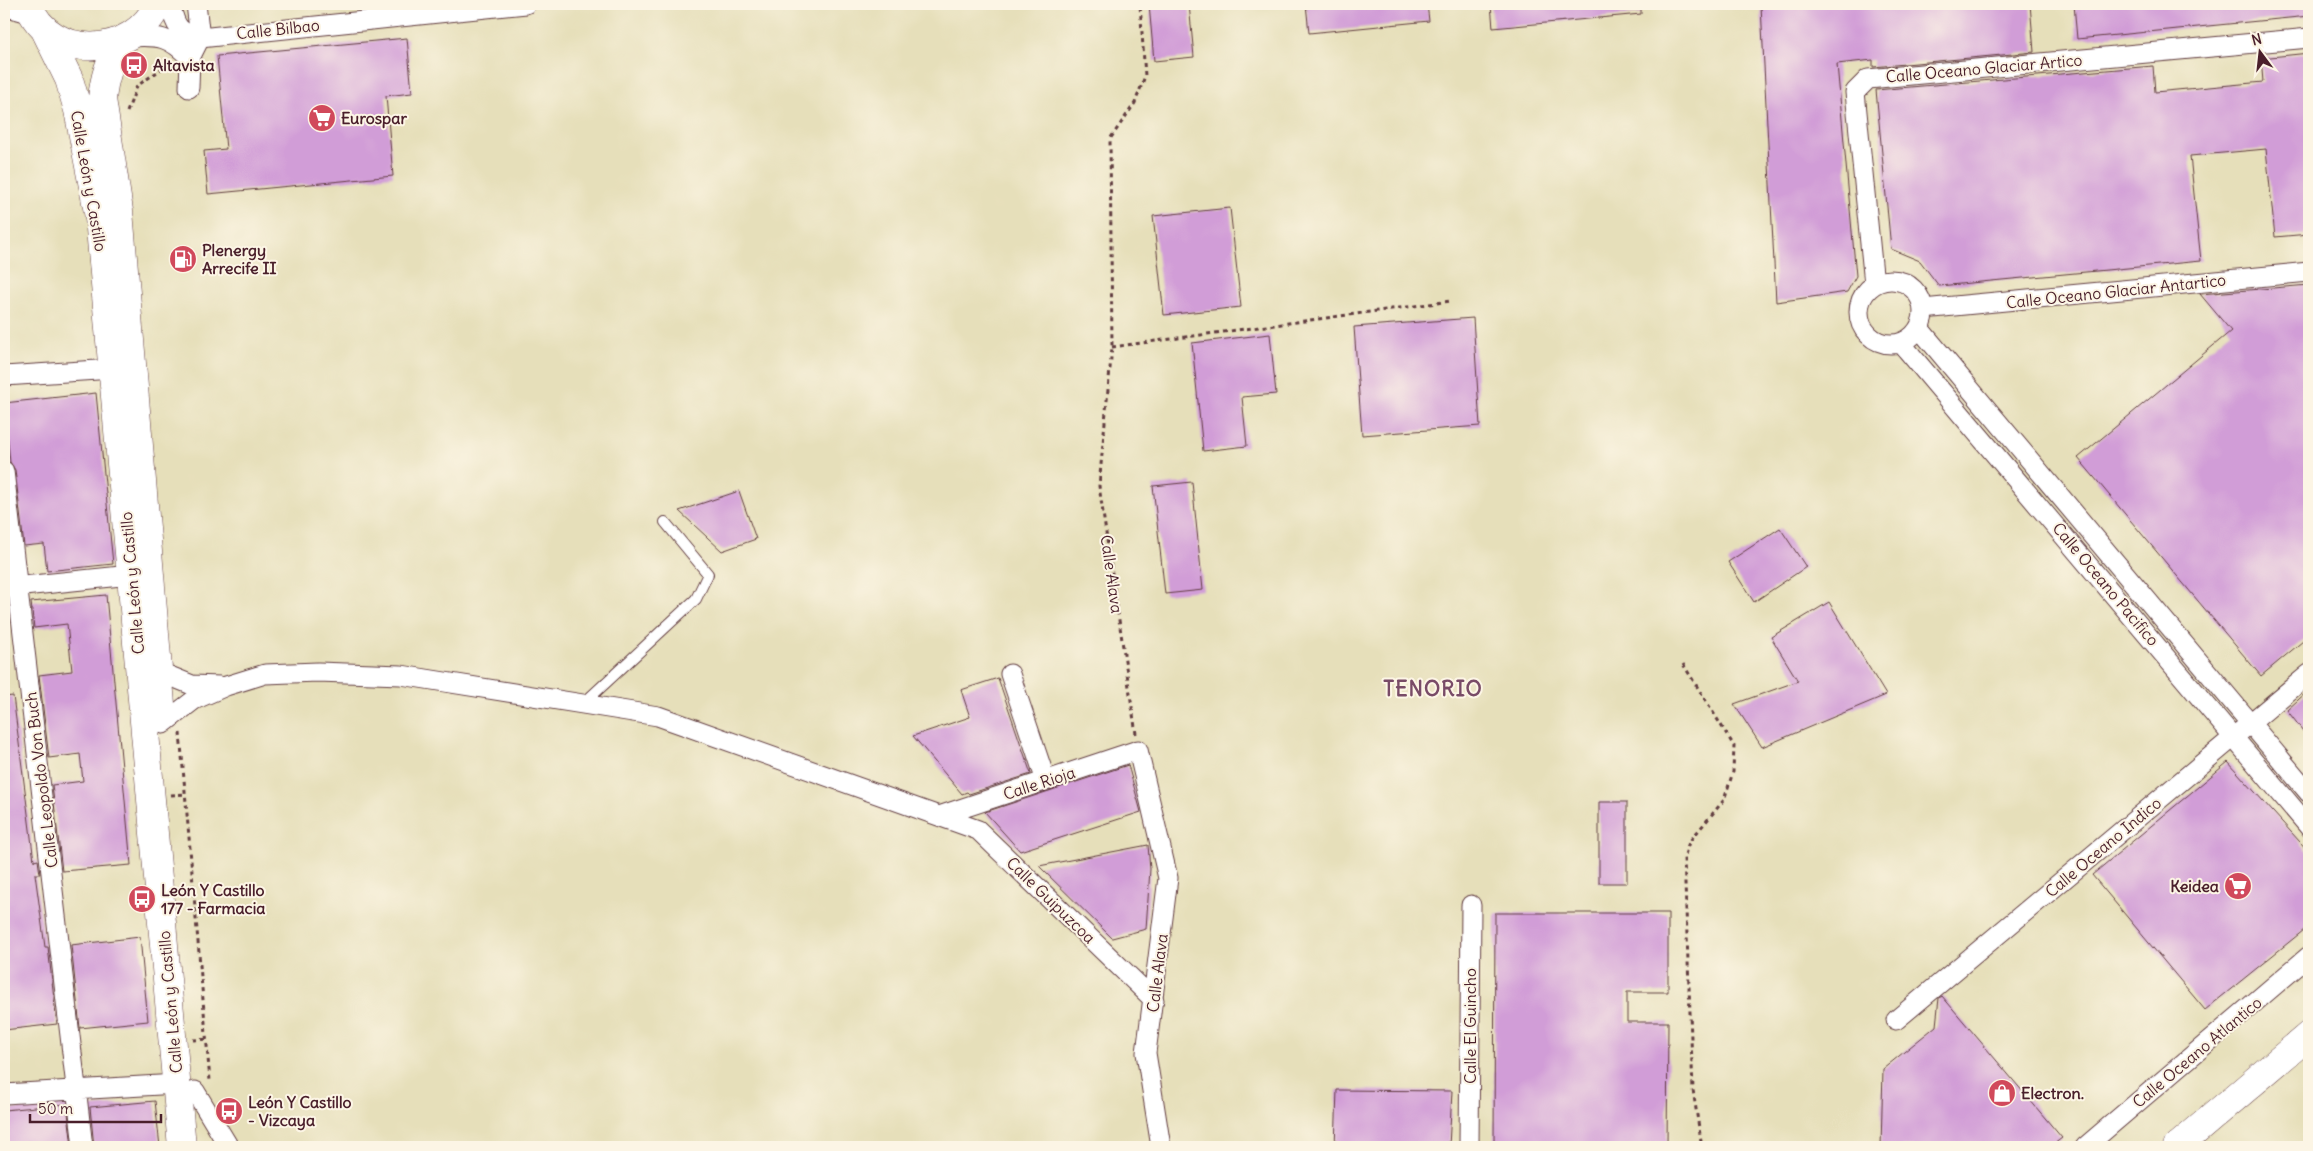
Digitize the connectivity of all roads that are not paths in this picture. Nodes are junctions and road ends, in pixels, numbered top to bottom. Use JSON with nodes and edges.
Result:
{"nodes":[{"id":1,"x":158,"y":4,"type":"edge"},
{"id":2,"x":170,"y":4,"type":"edge"},
{"id":3,"x":196,"y":4,"type":"edge"},
{"id":4,"x":526,"y":4,"type":"edge"},
{"id":5,"x":27,"y":11,"type":"edge"},
{"id":6,"x":200,"y":38,"type":"junction"},
{"id":7,"x":2309,"y":38,"type":"edge"},
{"id":8,"x":125,"y":39,"type":"junction"},
{"id":9,"x":172,"y":41,"type":"junction"},
{"id":10,"x":190,"y":58,"type":"junction"},
{"id":11,"x":189,"y":88,"type":"dead end"},
{"id":12,"x":2309,"y":272,"type":"edge"},
{"id":13,"x":1874,"y":284,"type":"junction"},
{"id":14,"x":1923,"y":309,"type":"junction"},
{"id":15,"x":1919,"y":328,"type":"junction"},
{"id":16,"x":1901,"y":343,"type":"junction"},
{"id":17,"x":113,"y":369,"type":"junction"},
{"id":18,"x":4,"y":376,"type":"edge"},
{"id":19,"x":4,"y":471,"type":"edge"},
{"id":20,"x":665,"y":522,"type":"dead end"},
{"id":21,"x":131,"y":575,"type":"junction"},
{"id":22,"x":11,"y":588,"type":"edge"},
{"id":23,"x":160,"y":672,"type":"junction"},
{"id":24,"x":1010,"y":674,"type":"dead end"},
{"id":25,"x":2309,"y":674,"type":"edge"},
{"id":26,"x":226,"y":686,"type":"junction"},
{"id":27,"x":584,"y":703,"type":"junction"},
{"id":28,"x":2250,"y":722,"type":"junction"},
{"id":29,"x":163,"y":724,"type":"junction"},
{"id":30,"x":2234,"y":736,"type":"junction"},
{"id":31,"x":1138,"y":750,"type":"joint"},
{"id":32,"x":1046,"y":780,"type":"junction"},
{"id":33,"x":2309,"y":793,"type":"edge"},
{"id":34,"x":939,"y":816,"type":"junction"},
{"id":35,"x":2309,"y":826,"type":"edge"},
{"id":36,"x":1471,"y":905,"type":"dead end"},
{"id":37,"x":2309,"y":956,"type":"edge"},
{"id":38,"x":1154,"y":1000,"type":"junction"},
{"id":39,"x":1896,"y":1020,"type":"dead end"},
{"id":40,"x":2309,"y":1035,"type":"edge"},
{"id":41,"x":186,"y":1087,"type":"junction"},
{"id":42,"x":78,"y":1089,"type":"junction"},
{"id":43,"x":4,"y":1094,"type":"edge"},
{"id":44,"x":83,"y":1147,"type":"edge"},
{"id":45,"x":182,"y":1147,"type":"edge"},
{"id":46,"x":200,"y":1147,"type":"edge"},
{"id":47,"x":230,"y":1147,"type":"edge"},
{"id":48,"x":1161,"y":1147,"type":"edge"},
{"id":49,"x":1469,"y":1147,"type":"edge"},
{"id":50,"x":2085,"y":1147,"type":"edge"},
{"id":51,"x":2177,"y":1147,"type":"edge"}],
"edges":[{"from":1,"to":8,"type":"main road"},
{"from":2,"to":6,"type":"street"},
{"from":3,"to":6,"type":"street"},
{"from":4,"to":6,"type":"street","name":"Calle Bilbao"},
{"from":5,"to":8,"type":"main road"},
{"from":5,"to":17,"type":"main road","name":"Calle León y Castillo"},
{"from":6,"to":9,"type":"street","name":"Calle Bilbao"},
{"from":6,"to":10,"type":"street"},
{"from":7,"to":13,"type":"street","name":"Calle Oceano Glaciar Artico"},
{"from":8,"to":9,"type":"street"},
{"from":8,"to":23,"type":"main road","name":"Calle León y Castillo"},
{"from":9,"to":10,"type":"street"},
{"from":10,"to":11,"type":"street"},
{"from":12,"to":14,"type":"street","name":"Calle Oceano Glaciar Antartico"},
{"from":13,"to":14,"type":"street"},
{"from":13,"to":16,"type":"street"},
{"from":14,"to":15,"type":"street"},
{"from":15,"to":16,"type":"street"},
{"from":15,"to":28,"type":"street","name":"Calle Oceano Pacifico"},
{"from":16,"to":30,"type":"street","name":"Calle Oceano Pacifico"},
{"from":17,"to":18,"type":"street"},
{"from":17,"to":21,"type":"main road","name":"Calle León y Castillo"},
{"from":19,"to":22,"type":"street","name":"Calle Leopoldo Von Buch"},
{"from":20,"to":27,"type":"lane"},
{"from":21,"to":22,"type":"street"},
{"from":21,"to":41,"type":"main road","name":"Calle León y Castillo"},
{"from":22,"to":42,"type":"street","name":"Calle Leopoldo Von Buch"},
{"from":23,"to":26,"type":"street"},
{"from":23,"to":29,"type":"main road","name":"Calle León y Castillo"},
{"from":24,"to":32,"type":"street"},
{"from":25,"to":28,"type":"street","name":"Calle Oceano Indico"},
{"from":26,"to":27,"type":"street","name":"Calle Guipuzcoa"},
{"from":26,"to":29,"type":"street"},
{"from":27,"to":34,"type":"street","name":"Calle Guipuzcoa"},
{"from":28,"to":30,"type":"street","name":"Calle Oceano Indico"},
{"from":28,"to":33,"type":"street","name":"Calle Oceano Pacifico"},
{"from":29,"to":41,"type":"main road","name":"Calle León y Castillo"},
{"from":30,"to":35,"type":"street","name":"Calle Oceano Pacifico"},
{"from":30,"to":39,"type":"street","name":"Calle Oceano Indico"},
{"from":31,"to":32,"type":"street","name":"Calle Rioja"},
{"from":31,"to":38,"type":"street","name":"Calle Alava"},
{"from":32,"to":34,"type":"street","name":"Calle Rioja"},
{"from":34,"to":38,"type":"street","name":"Calle Guipuzcoa"},
{"from":36,"to":49,"type":"street","name":"Calle El Guincho"},
{"from":37,"to":50,"type":"street","name":"Calle Oceano Atlantico"},
{"from":38,"to":48,"type":"street","name":"Calle Alava"},
{"from":40,"to":51,"type":"main road"},
{"from":41,"to":42,"type":"street"},
{"from":41,"to":45,"type":"main road","name":"Calle León y Castillo"},
{"from":41,"to":46,"type":"main road","name":"Calle León y Castillo"},
{"from":41,"to":47,"type":"street"},
{"from":42,"to":43,"type":"street"},
{"from":42,"to":44,"type":"street","name":"Calle Leopoldo Von Buch"}]}
